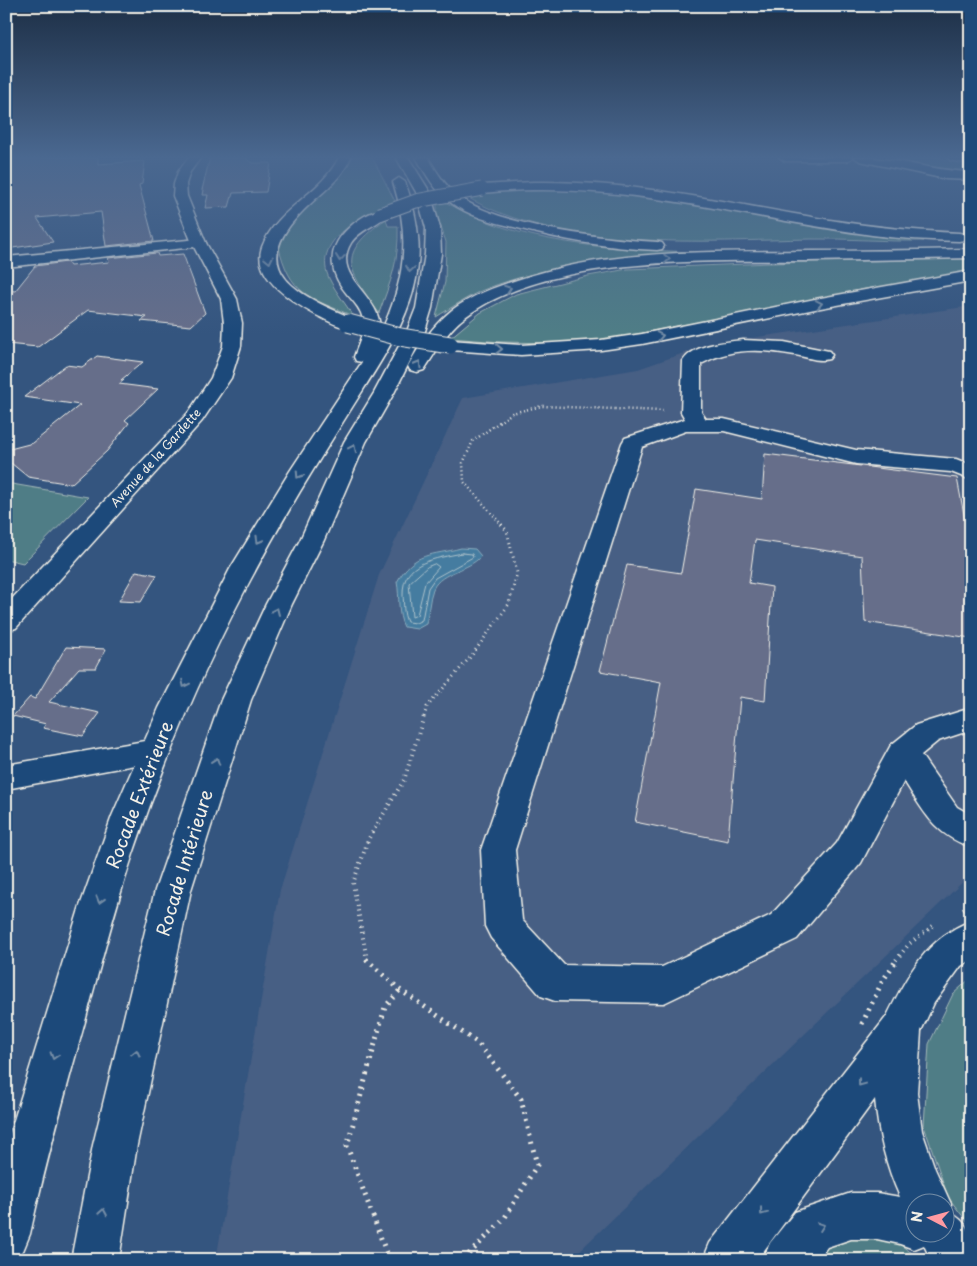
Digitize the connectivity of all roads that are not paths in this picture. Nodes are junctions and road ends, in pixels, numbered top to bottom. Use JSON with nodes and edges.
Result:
{"nodes":[{"id":1,"x":188,"y":216,"type":"edge"},
{"id":2,"x":291,"y":216,"type":"edge"},
{"id":3,"x":376,"y":216,"type":"edge"},
{"id":4,"x":411,"y":216,"type":"edge"},
{"id":5,"x":430,"y":216,"type":"edge"},
{"id":6,"x":490,"y":216,"type":"edge"},
{"id":7,"x":782,"y":216,"type":"edge"},
{"id":8,"x":971,"y":238,"type":"edge"},
{"id":9,"x":199,"y":242,"type":"junction"},
{"id":10,"x":971,"y":245,"type":"edge"},
{"id":11,"x":971,"y":253,"type":"edge"},
{"id":12,"x":6,"y":262,"type":"edge"},
{"id":13,"x":971,"y":276,"type":"edge"},
{"id":14,"x":823,"y":355,"type":"dead end"},
{"id":15,"x":353,"y":390,"type":"junction"},
{"id":16,"x":696,"y":419,"type":"junction"},
{"id":17,"x":971,"y":474,"type":"edge"},
{"id":18,"x":312,"y":540,"type":"junction"},
{"id":19,"x":6,"y":622,"type":"edge"},
{"id":20,"x":971,"y":720,"type":"edge"},
{"id":21,"x":156,"y":751,"type":"junction"},
{"id":22,"x":902,"y":753,"type":"junction"},
{"id":23,"x":6,"y":777,"type":"edge"},
{"id":24,"x":971,"y":833,"type":"edge"},
{"id":25,"x":971,"y":938,"type":"edge"},
{"id":26,"x":901,"y":1030,"type":"junction"},
{"id":27,"x":923,"y":1194,"type":"edge"},
{"id":28,"x":904,"y":1221,"type":"edge"},
{"id":29,"x":6,"y":1234,"type":"edge"},
{"id":30,"x":95,"y":1260,"type":"edge"},
{"id":31,"x":728,"y":1260,"type":"edge"},
{"id":32,"x":787,"y":1260,"type":"edge"}],
"edges":[{"from":1,"to":9,"type":"main road","name":"Avenue de la Gardette"},
{"from":2,"to":13,"type":"main road","one_way":true,"bridge":true},
{"from":3,"to":15,"type":"main road","one_way":true,"bridge":true},
{"from":4,"to":15,"type":"main road","name":"Rocade Extérieure","one_way":true},
{"from":18,"to":5,"type":"main road","one_way":true},
{"from":6,"to":10,"type":"main road"},
{"from":8,"to":7,"type":"main road","one_way":true,"bridge":true},
{"from":9,"to":12,"type":"main road"},
{"from":9,"to":19,"type":"main road","name":"Avenue de la Gardette"},
{"from":18,"to":11,"type":"main road","one_way":true},
{"from":14,"to":16,"type":"main road"},
{"from":15,"to":21,"type":"main road","name":"Rocade Extérieure","one_way":true},
{"from":16,"to":17,"type":"main road"},
{"from":16,"to":22,"type":"main road"},
{"from":30,"to":18,"type":"main road","name":"Rocade Intérieure","one_way":true},
{"from":20,"to":22,"type":"main road"},
{"from":21,"to":23,"type":"main road"},
{"from":21,"to":29,"type":"main road","name":"Rocade Extérieure","one_way":true},
{"from":22,"to":24,"type":"main road"},
{"from":25,"to":26,"type":"main road"},
{"from":26,"to":27,"type":"main road"},
{"from":26,"to":31,"type":"main road","one_way":true},
{"from":32,"to":28,"type":"main road","one_way":true}]}
